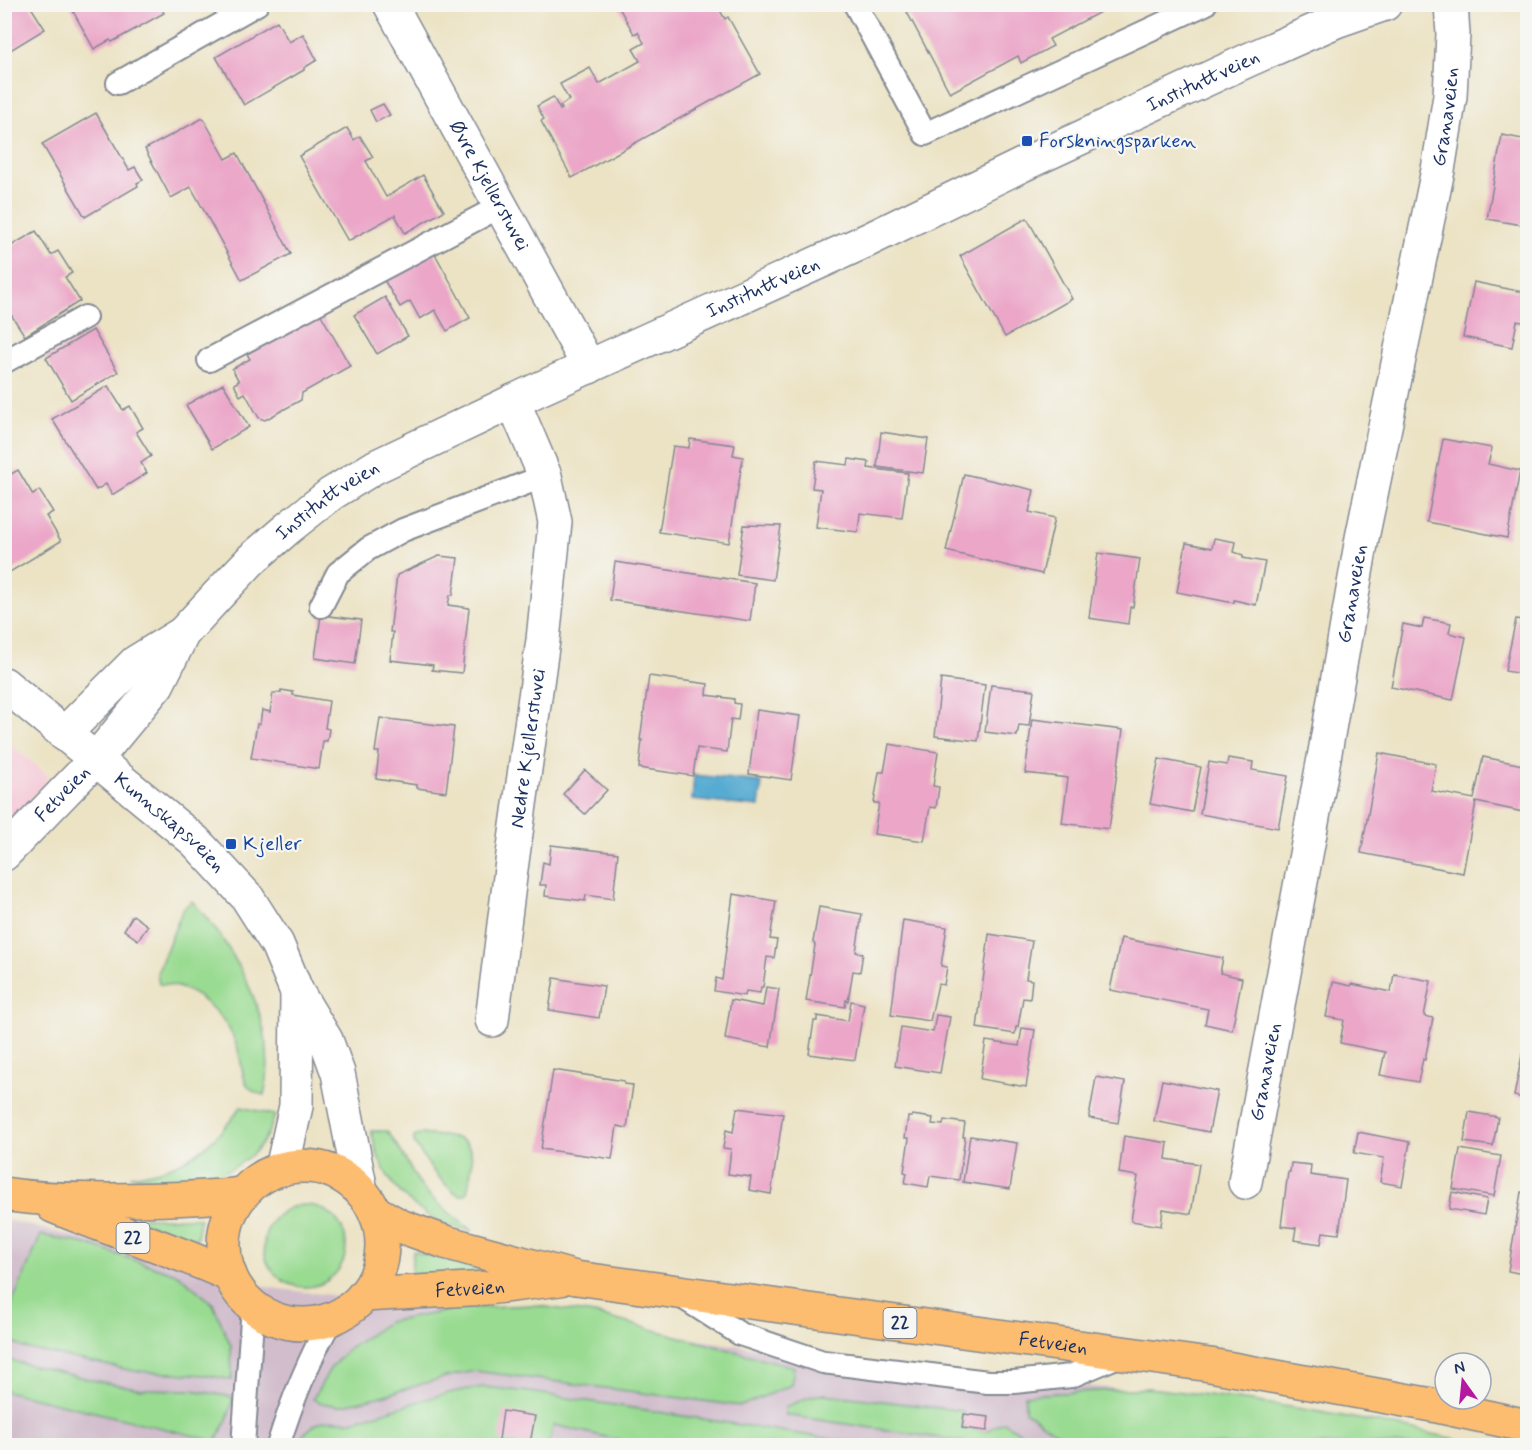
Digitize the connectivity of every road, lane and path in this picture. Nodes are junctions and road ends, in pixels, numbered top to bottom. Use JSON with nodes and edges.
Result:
{"nodes":[{"id":1,"x":257,"y":4,"type":"edge"},
{"id":2,"x":390,"y":4,"type":"edge"},
{"id":3,"x":855,"y":4,"type":"edge"},
{"id":4,"x":1205,"y":4,"type":"edge"},
{"id":5,"x":1385,"y":4,"type":"edge"},
{"id":6,"x":1451,"y":4,"type":"edge"},
{"id":7,"x":118,"y":83,"type":"dead end"},
{"id":8,"x":501,"y":206,"type":"junction"},
{"id":9,"x":85,"y":317,"type":"dead end"},
{"id":10,"x":209,"y":360,"type":"dead end"},
{"id":11,"x":4,"y":362,"type":"edge"},
{"id":12,"x":589,"y":367,"type":"junction"},
{"id":13,"x":513,"y":401,"type":"junction"},
{"id":14,"x":544,"y":476,"type":"junction"},
{"id":15,"x":321,"y":606,"type":"dead end"},
{"id":16,"x":183,"y":633,"type":"junction"},
{"id":17,"x":4,"y":684,"type":"edge"},
{"id":18,"x":64,"y":734,"type":"junction"},
{"id":19,"x":96,"y":759,"type":"junction"},
{"id":20,"x":4,"y":854,"type":"edge"},
{"id":21,"x":297,"y":992,"type":"junction"},
{"id":22,"x":492,"y":1020,"type":"dead end"},
{"id":23,"x":282,"y":1169,"type":"junction"},
{"id":24,"x":1245,"y":1182,"type":"dead end"},
{"id":25,"x":4,"y":1194,"type":"edge"},
{"id":26,"x":242,"y":1194,"type":"junction"},
{"id":27,"x":37,"y":1199,"type":"junction"},
{"id":28,"x":368,"y":1202,"type":"junction"},
{"id":29,"x":230,"y":1275,"type":"junction"},
{"id":30,"x":576,"y":1278,"type":"junction"},
{"id":31,"x":676,"y":1293,"type":"junction"},
{"id":32,"x":364,"y":1295,"type":"junction"},
{"id":33,"x":253,"y":1306,"type":"junction"},
{"id":34,"x":332,"y":1318,"type":"junction"},
{"id":35,"x":1124,"y":1354,"type":"junction"},
{"id":36,"x":1527,"y":1426,"type":"edge"},
{"id":37,"x":243,"y":1446,"type":"edge"},
{"id":38,"x":278,"y":1446,"type":"edge"}],
"edges":[{"from":1,"to":7,"type":"lane"},
{"from":2,"to":8,"type":"street","name":"Øvre Kjellerstuvei"},
{"from":3,"to":4,"type":"lane"},
{"from":5,"to":12,"type":"street","name":"Instituttveien"},
{"from":6,"to":24,"type":"street","name":"Granaveien"},
{"from":8,"to":10,"type":"lane"},
{"from":8,"to":12,"type":"street","name":"Øvre Kjellerstuvei"},
{"from":9,"to":11,"type":"lane"},
{"from":12,"to":13,"type":"street","name":"Instituttveien"},
{"from":13,"to":14,"type":"street","name":"Nedre Kjellerstuvei"},
{"from":13,"to":16,"type":"street","name":"Instituttveien"},
{"from":14,"to":15,"type":"lane"},
{"from":14,"to":22,"type":"street","name":"Nedre Kjellerstuvei"},
{"from":16,"to":18,"type":"street","name":"Instituttveien"},
{"from":16,"to":19,"type":"street","name":"Instituttveien"},
{"from":17,"to":18,"type":"street","name":"Kunnskapsveien"},
{"from":18,"to":19,"type":"street","name":"Kunnskapsveien"},
{"from":19,"to":20,"type":"street","name":"Fetveien"},
{"from":19,"to":21,"type":"street","name":"Kunnskapsveien"},
{"from":21,"to":23,"type":"street","name":"Kunnskapsveien"},
{"from":21,"to":28,"type":"street","name":"Kunnskapsveien"},
{"from":23,"to":26,"type":"highway","number":"22"},
{"from":23,"to":28,"type":"highway","number":"22"},
{"from":25,"to":27,"type":"highway","number":"22"},
{"from":26,"to":27,"type":"highway","number":"22"},
{"from":26,"to":29,"type":"highway","number":"22"},
{"from":27,"to":29,"type":"highway","number":"22"},
{"from":28,"to":30,"type":"highway","name":"Fetveien","number":"22"},
{"from":28,"to":32,"type":"highway","number":"22"},
{"from":29,"to":33,"type":"highway","number":"22"},
{"from":30,"to":31,"type":"highway","name":"Fetveien","number":"22"},
{"from":30,"to":32,"type":"highway","name":"Fetveien","number":"22"},
{"from":31,"to":35,"type":"highway","name":"Fetveien","number":"22"},
{"from":31,"to":35,"type":"lane"},
{"from":32,"to":34,"type":"highway","number":"22"},
{"from":33,"to":34,"type":"highway","number":"22"},
{"from":33,"to":37,"type":"lane"},
{"from":34,"to":38,"type":"lane"},
{"from":35,"to":36,"type":"highway","name":"Fetveien","number":"22"}]}
